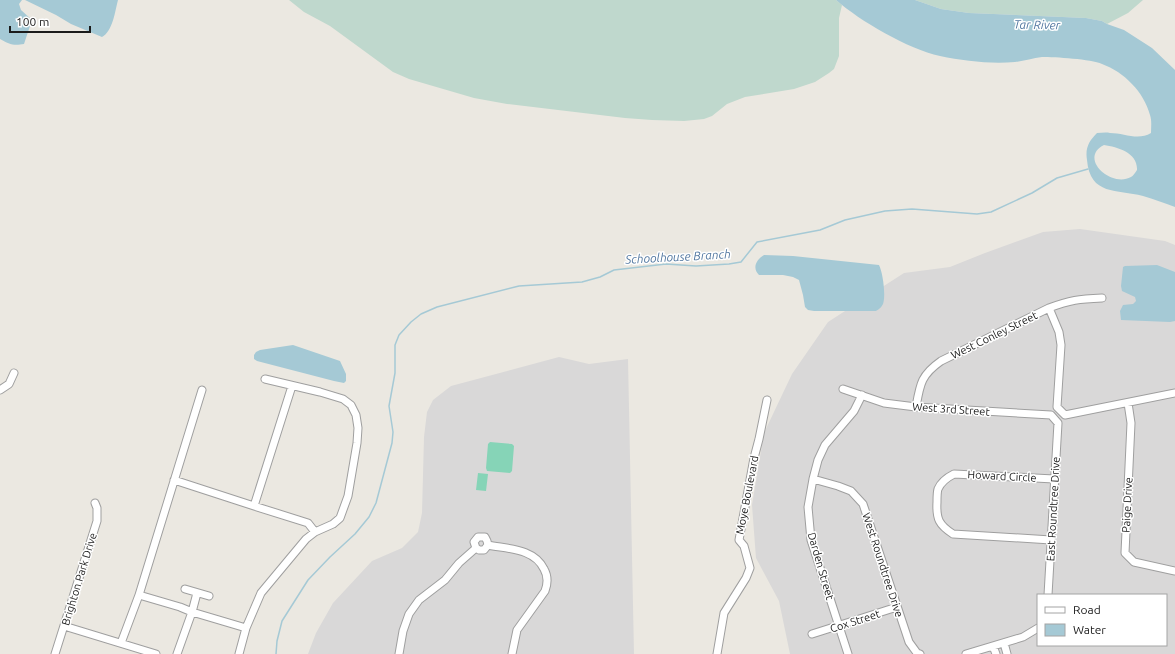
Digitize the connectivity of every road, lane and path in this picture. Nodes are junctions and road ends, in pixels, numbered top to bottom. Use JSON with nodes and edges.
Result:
{"nodes":[{"id":1,"x":1102,"y":298,"type":"dead end"},
{"id":2,"x":1049,"y":308,"type":"junction"},
{"id":3,"x":14,"y":373,"type":"dead end"},
{"id":4,"x":265,"y":379,"type":"dead end"},
{"id":5,"x":292,"y":386,"type":"junction"},
{"id":6,"x":843,"y":388,"type":"dead end"},
{"id":7,"x":0,"y":390,"type":"edge"},
{"id":8,"x":202,"y":390,"type":"dead end"},
{"id":9,"x":1175,"y":393,"type":"edge"},
{"id":10,"x":862,"y":395,"type":"junction"},
{"id":11,"x":767,"y":400,"type":"dead end"},
{"id":12,"x":1128,"y":403,"type":"junction"},
{"id":13,"x":916,"y":407,"type":"junction"},
{"id":14,"x":1058,"y":423,"type":"joint"},
{"id":15,"x":813,"y":479,"type":"junction"},
{"id":16,"x":1054,"y":479,"type":"junction"},
{"id":17,"x":174,"y":480,"type":"junction"},
{"id":18,"x":95,"y":502,"type":"dead end"},
{"id":19,"x":254,"y":506,"type":"junction"},
{"id":20,"x":315,"y":532,"type":"junction"},
{"id":21,"x":1051,"y":540,"type":"junction"},
{"id":22,"x":488,"y":545,"type":"junction"},
{"id":23,"x":476,"y":548,"type":"junction"},
{"id":24,"x":1175,"y":571,"type":"edge"},
{"id":25,"x":184,"y":589,"type":"dead end"},
{"id":26,"x":197,"y":593,"type":"junction"},
{"id":27,"x":1048,"y":594,"type":"edge"},
{"id":28,"x":139,"y":595,"type":"junction"},
{"id":29,"x":209,"y":596,"type":"dead end"},
{"id":30,"x":897,"y":607,"type":"junction"},
{"id":31,"x":192,"y":612,"type":"junction"},
{"id":32,"x":64,"y":626,"type":"junction"},
{"id":33,"x":839,"y":626,"type":"junction"},
{"id":34,"x":246,"y":628,"type":"junction"},
{"id":35,"x":1037,"y":629,"type":"edge"},
{"id":36,"x":812,"y":634,"type":"dead end"},
{"id":37,"x":121,"y":643,"type":"junction"},
{"id":38,"x":1004,"y":643,"type":"junction"},
{"id":39,"x":993,"y":646,"type":"junction"},
{"id":40,"x":55,"y":654,"type":"edge"},
{"id":41,"x":156,"y":654,"type":"edge"},
{"id":42,"x":177,"y":654,"type":"edge"},
{"id":43,"x":239,"y":654,"type":"edge"},
{"id":44,"x":398,"y":654,"type":"edge"},
{"id":45,"x":512,"y":654,"type":"edge"},
{"id":46,"x":717,"y":654,"type":"edge"},
{"id":47,"x":848,"y":654,"type":"edge"},
{"id":48,"x":920,"y":654,"type":"edge"},
{"id":49,"x":966,"y":654,"type":"edge"},
{"id":50,"x":996,"y":654,"type":"edge"},
{"id":51,"x":1007,"y":654,"type":"edge"}],
"edges":[{"from":1,"to":2,"type":"street","name":"West Conley Street"},
{"from":2,"to":12,"type":"street"},
{"from":2,"to":13,"type":"street","name":"West Conley Street"},
{"from":3,"to":7,"type":"street"},
{"from":4,"to":5,"type":"street"},
{"from":5,"to":19,"type":"street"},
{"from":5,"to":20,"type":"street"},
{"from":6,"to":10,"type":"street","name":"West 3rd Street"},
{"from":8,"to":17,"type":"street"},
{"from":9,"to":12,"type":"street"},
{"from":10,"to":13,"type":"street","name":"West 3rd Street"},
{"from":10,"to":15,"type":"street","name":"Darden Street"},
{"from":11,"to":46,"type":"street","name":"Moye Boulevard"},
{"from":12,"to":24,"type":"street","name":"Paige Drive"},
{"from":13,"to":14,"type":"street","name":"West 3rd Street"},
{"from":14,"to":16,"type":"street","name":"East Roundtree Drive"},
{"from":15,"to":30,"type":"street","name":"West Roundtree Drive"},
{"from":15,"to":33,"type":"street","name":"Darden Street"},
{"from":16,"to":21,"type":"street","name":"East Roundtree Drive"},
{"from":16,"to":21,"type":"street","name":"Howard Circle"},
{"from":17,"to":19,"type":"street"},
{"from":17,"to":28,"type":"street"},
{"from":18,"to":32,"type":"street","name":"Brighton Park Drive"},
{"from":19,"to":20,"type":"street"},
{"from":20,"to":34,"type":"street"},
{"from":21,"to":27,"type":"street","name":"East Roundtree Drive"},
{"from":22,"to":23,"type":"street"},
{"from":22,"to":23,"type":"street"},
{"from":22,"to":45,"type":"street"},
{"from":23,"to":44,"type":"street"},
{"from":25,"to":26,"type":"street"},
{"from":26,"to":29,"type":"street"},
{"from":26,"to":31,"type":"street"},
{"from":28,"to":31,"type":"street"},
{"from":28,"to":37,"type":"street"},
{"from":30,"to":33,"type":"street","name":"Cox Street"},
{"from":30,"to":48,"type":"street","name":"West Roundtree Drive"},
{"from":31,"to":34,"type":"street"},
{"from":31,"to":42,"type":"street"},
{"from":32,"to":37,"type":"street"},
{"from":32,"to":40,"type":"street","name":"Brighton Park Drive"},
{"from":33,"to":36,"type":"street","name":"Cox Street"},
{"from":33,"to":47,"type":"street","name":"Darden Street"},
{"from":34,"to":43,"type":"street"},
{"from":35,"to":38,"type":"street"},
{"from":37,"to":41,"type":"street"},
{"from":38,"to":39,"type":"street"},
{"from":38,"to":51,"type":"street"},
{"from":39,"to":49,"type":"street"},
{"from":39,"to":50,"type":"street"}]}
